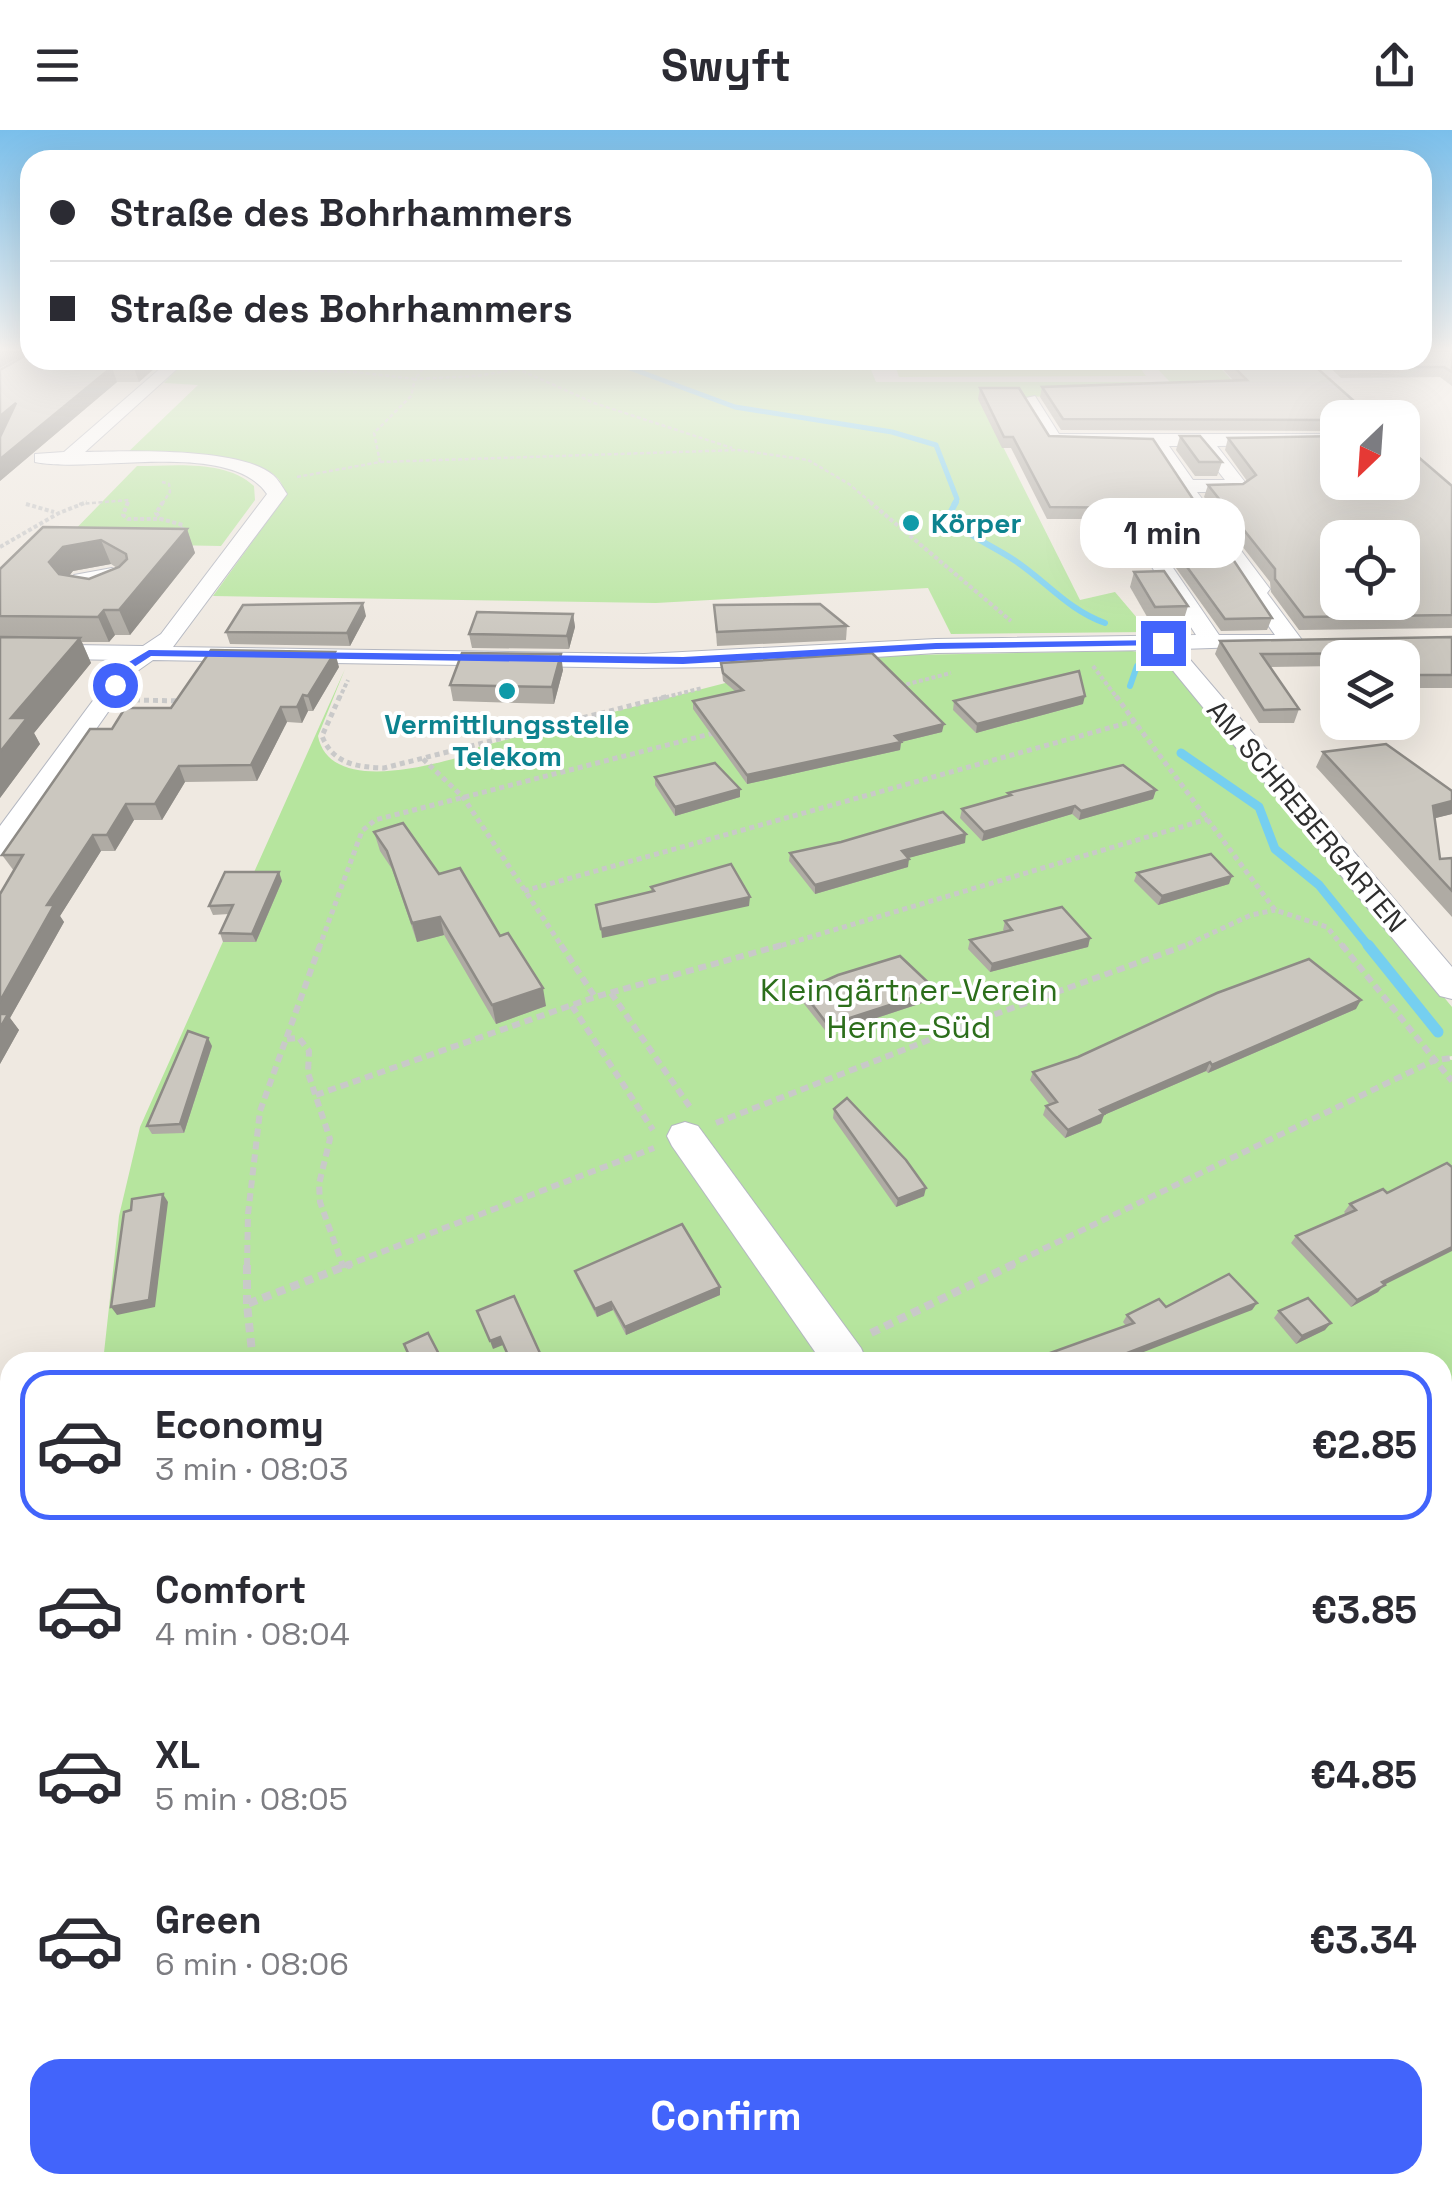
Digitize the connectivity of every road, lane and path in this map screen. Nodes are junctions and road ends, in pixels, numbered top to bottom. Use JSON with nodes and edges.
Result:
{"nodes":[{"id":1,"x":80,"y":447,"type":"edge"},
{"id":2,"x":377,"y":447,"type":"edge"},
{"id":3,"x":730,"y":447,"type":"edge"},
{"id":4,"x":1161,"y":447,"type":"edge"},
{"id":5,"x":1209,"y":447,"type":"edge"},
{"id":6,"x":738,"y":450,"type":"junction"},
{"id":7,"x":41,"y":458,"type":"dead end"},
{"id":8,"x":68,"y":458,"type":"junction"},
{"id":9,"x":380,"y":462,"type":"junction"},
{"id":10,"x":159,"y":481,"type":"dead end"},
{"id":11,"x":273,"y":482,"type":"junction"},
{"id":12,"x":1188,"y":486,"type":"junction"},
{"id":13,"x":26,"y":504,"type":"dead end"},
{"id":14,"x":55,"y":513,"type":"junction"},
{"id":15,"x":160,"y":519,"type":"junction"},
{"id":16,"x":1147,"y":544,"type":"dead end"},
{"id":17,"x":0,"y":547,"type":"edge"},
{"id":18,"x":173,"y":548,"type":"edge"},
{"id":19,"x":1212,"y":642,"type":"junction"},
{"id":20,"x":1163,"y":643,"type":"junction"},
{"id":21,"x":1038,"y":644,"type":"junction"},
{"id":22,"x":1077,"y":644,"type":"junction"},
{"id":23,"x":0,"y":651,"type":"edge"},
{"id":24,"x":149,"y":653,"type":"junction"},
{"id":25,"x":359,"y":656,"type":"junction"},
{"id":26,"x":958,"y":672,"type":"dead end"},
{"id":27,"x":707,"y":686,"type":"dead end"},
{"id":28,"x":900,"y":686,"type":"edge"},
{"id":29,"x":190,"y":701,"type":"edge"},
{"id":30,"x":102,"y":702,"type":"junction"},
{"id":31,"x":1134,"y":721,"type":"junction"},
{"id":32,"x":729,"y":730,"type":"edge"},
{"id":33,"x":423,"y":759,"type":"junction"},
{"id":34,"x":463,"y":797,"type":"junction"},
{"id":35,"x":1208,"y":819,"type":"junction"},
{"id":36,"x":0,"y":846,"type":"edge"},
{"id":37,"x":524,"y":891,"type":"junction"},
{"id":38,"x":1275,"y":910,"type":"junction"},
{"id":39,"x":1452,"y":988,"type":"edge"},
{"id":40,"x":611,"y":993,"type":"junction"},
{"id":41,"x":595,"y":998,"type":"junction"},
{"id":42,"x":572,"y":1006,"type":"junction"},
{"id":43,"x":287,"y":1038,"type":"junction"},
{"id":44,"x":1452,"y":1058,"type":"edge"},
{"id":45,"x":1435,"y":1060,"type":"junction"},
{"id":46,"x":1452,"y":1081,"type":"edge"},
{"id":47,"x":316,"y":1095,"type":"junction"},
{"id":48,"x":682,"y":1133,"type":"junction"},
{"id":49,"x":344,"y":1268,"type":"junction"},
{"id":50,"x":247,"y":1304,"type":"junction"},
{"id":51,"x":252,"y":1352,"type":"edge"},
{"id":52,"x":839,"y":1352,"type":"edge"},
{"id":53,"x":850,"y":1352,"type":"edge"}],
"edges":[{"from":1,"to":8,"type":"street"},
{"from":2,"to":9,"type":"path"},
{"from":3,"to":6,"type":"path"},
{"from":4,"to":12,"type":"street"},
{"from":5,"to":12,"type":"street"},
{"from":6,"to":9,"type":"path"},
{"from":6,"to":21,"type":"path"},
{"from":7,"to":8,"type":"street"},
{"from":8,"to":11,"type":"street"},
{"from":9,"to":11,"type":"path"},
{"from":10,"to":15,"type":"path"},
{"from":11,"to":24,"type":"street"},
{"from":12,"to":19,"type":"street"},
{"from":13,"to":14,"type":"path"},
{"from":14,"to":15,"type":"path"},
{"from":14,"to":17,"type":"path"},
{"from":15,"to":18,"type":"path"},
{"from":16,"to":19,"type":"street"},
{"from":19,"to":20,"type":"street"},
{"from":20,"to":22,"type":"street"},
{"from":20,"to":39,"type":"street","name":"AM SCHREBERGARTEN"},
{"from":21,"to":22,"type":"street"},
{"from":21,"to":25,"type":"street"},
{"from":22,"to":31,"type":"path"},
{"from":23,"to":24,"type":"street"},
{"from":24,"to":25,"type":"street"},
{"from":24,"to":30,"type":"street"},
{"from":25,"to":33,"type":"path"},
{"from":26,"to":28,"type":"path"},
{"from":27,"to":33,"type":"path"},
{"from":29,"to":30,"type":"path"},
{"from":30,"to":36,"type":"street"},
{"from":31,"to":35,"type":"path"},
{"from":31,"to":37,"type":"path"},
{"from":32,"to":34,"type":"path"},
{"from":33,"to":34,"type":"path"},
{"from":34,"to":37,"type":"path"},
{"from":34,"to":43,"type":"path"},
{"from":35,"to":38,"type":"path"},
{"from":35,"to":40,"type":"path"},
{"from":37,"to":41,"type":"path"},
{"from":38,"to":45,"type":"path"},
{"from":38,"to":48,"type":"path"},
{"from":40,"to":41,"type":"path"},
{"from":40,"to":48,"type":"path"},
{"from":41,"to":42,"type":"path"},
{"from":42,"to":47,"type":"path"},
{"from":42,"to":48,"type":"path"},
{"from":43,"to":47,"type":"path"},
{"from":43,"to":50,"type":"path"},
{"from":44,"to":45,"type":"path"},
{"from":45,"to":46,"type":"path"},
{"from":45,"to":53,"type":"path"},
{"from":47,"to":49,"type":"path"},
{"from":48,"to":49,"type":"path"},
{"from":48,"to":52,"type":"street"},
{"from":49,"to":50,"type":"path"},
{"from":50,"to":51,"type":"path"}]}
